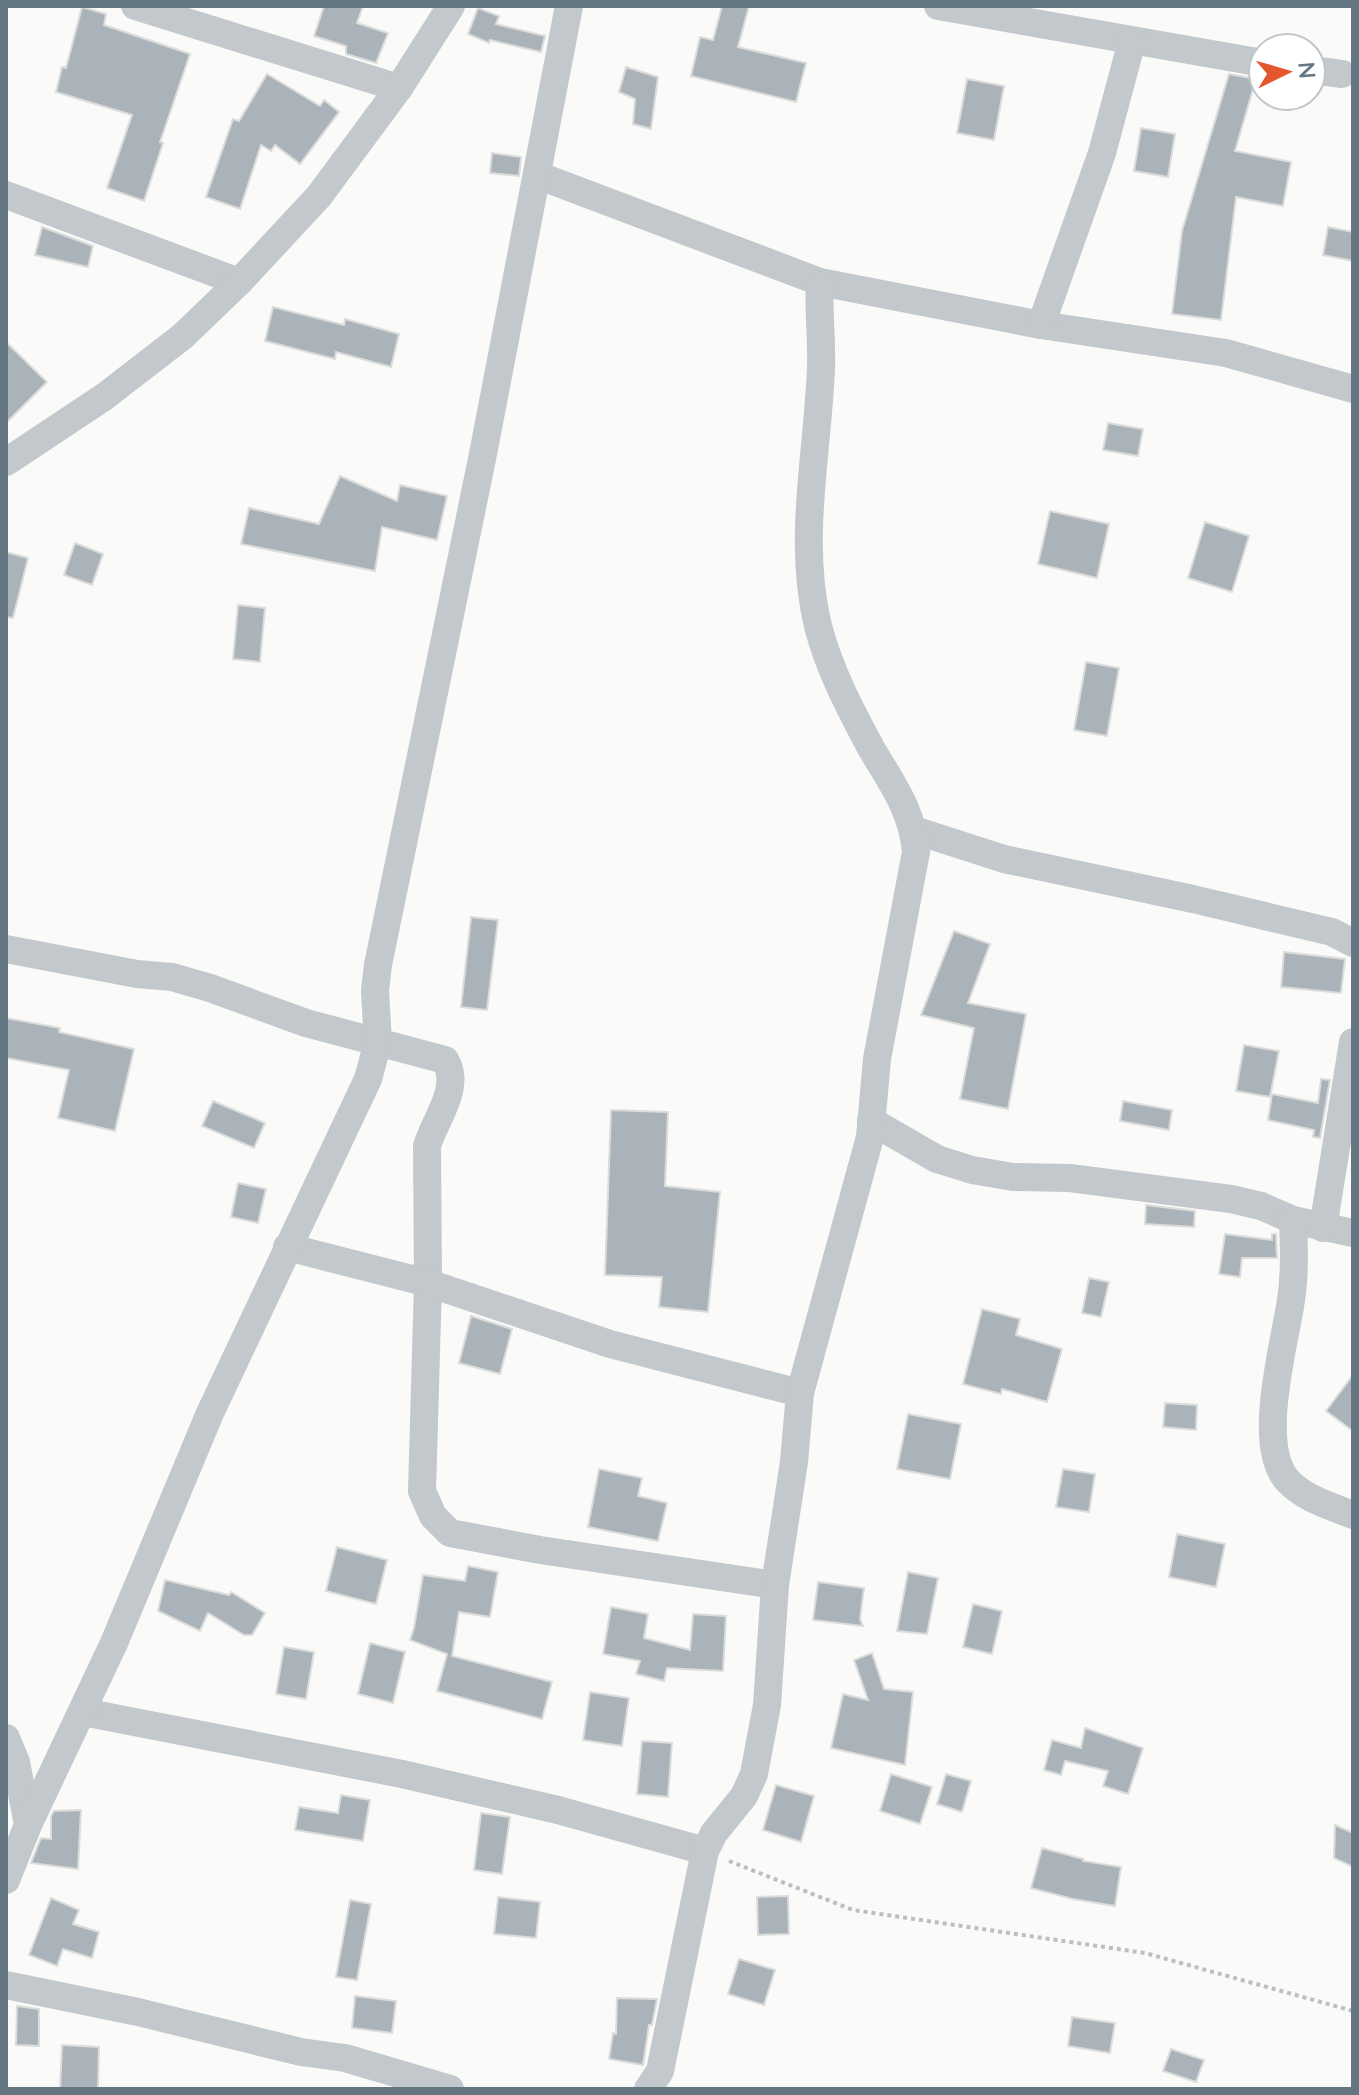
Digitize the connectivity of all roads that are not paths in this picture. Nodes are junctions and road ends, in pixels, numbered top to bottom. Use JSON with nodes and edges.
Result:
{"nodes":[{"id":1,"x":135,"y":6,"type":"edge"},
{"id":2,"x":451,"y":6,"type":"edge"},
{"id":3,"x":569,"y":6,"type":"edge"},
{"id":4,"x":938,"y":6,"type":"edge"},
{"id":5,"x":1132,"y":41,"type":"junction"},
{"id":6,"x":1247,"y":60,"type":"edge"},
{"id":7,"x":1327,"y":72,"type":"edge"},
{"id":8,"x":1342,"y":74,"type":"dead end"},
{"id":9,"x":399,"y":88,"type":"junction"},
{"id":10,"x":537,"y":175,"type":"junction"},
{"id":11,"x":6,"y":195,"type":"edge"},
{"id":12,"x":239,"y":282,"type":"junction"},
{"id":13,"x":820,"y":282,"type":"junction"},
{"id":14,"x":1041,"y":325,"type":"junction"},
{"id":15,"x":1353,"y":389,"type":"edge"},
{"id":16,"x":7,"y":461,"type":"edge"},
{"id":17,"x":914,"y":830,"type":"junction"},
{"id":18,"x":1353,"y":943,"type":"edge"},
{"id":19,"x":6,"y":949,"type":"edge"},
{"id":20,"x":378,"y":1042,"type":"junction"},
{"id":21,"x":1353,"y":1042,"type":"edge"},
{"id":22,"x":871,"y":1121,"type":"junction"},
{"id":23,"x":1293,"y":1220,"type":"junction"},
{"id":24,"x":1323,"y":1228,"type":"junction"},
{"id":25,"x":1353,"y":1233,"type":"edge"},
{"id":26,"x":287,"y":1247,"type":"junction"},
{"id":27,"x":428,"y":1283,"type":"junction"},
{"id":28,"x":800,"y":1393,"type":"junction"},
{"id":29,"x":1353,"y":1515,"type":"edge"},
{"id":30,"x":775,"y":1585,"type":"junction"},
{"id":31,"x":83,"y":1712,"type":"junction"},
{"id":32,"x":6,"y":1738,"type":"edge"},
{"id":33,"x":28,"y":1825,"type":"junction"},
{"id":34,"x":705,"y":1851,"type":"junction"},
{"id":35,"x":6,"y":1880,"type":"edge"},
{"id":36,"x":6,"y":1985,"type":"edge"},
{"id":37,"x":450,"y":2089,"type":"edge"},
{"id":38,"x":648,"y":2089,"type":"edge"}],
"edges":[{"from":1,"to":9,"type":"street"},
{"from":2,"to":9,"type":"street"},
{"from":3,"to":10,"type":"street"},
{"from":4,"to":5,"type":"street"},
{"from":5,"to":6,"type":"street"},
{"from":5,"to":14,"type":"street"},
{"from":7,"to":8,"type":"street"},
{"from":9,"to":12,"type":"street"},
{"from":10,"to":13,"type":"street"},
{"from":10,"to":20,"type":"street"},
{"from":11,"to":12,"type":"street"},
{"from":12,"to":16,"type":"street"},
{"from":13,"to":14,"type":"street"},
{"from":13,"to":17,"type":"street"},
{"from":14,"to":15,"type":"street"},
{"from":17,"to":18,"type":"street"},
{"from":17,"to":22,"type":"street"},
{"from":19,"to":20,"type":"street"},
{"from":20,"to":26,"type":"street"},
{"from":20,"to":27,"type":"street"},
{"from":21,"to":24,"type":"street"},
{"from":22,"to":23,"type":"street"},
{"from":22,"to":28,"type":"street"},
{"from":23,"to":24,"type":"street"},
{"from":23,"to":29,"type":"street"},
{"from":24,"to":25,"type":"street"},
{"from":26,"to":27,"type":"street"},
{"from":26,"to":31,"type":"street"},
{"from":27,"to":28,"type":"street"},
{"from":27,"to":30,"type":"street"},
{"from":28,"to":30,"type":"street"},
{"from":30,"to":34,"type":"street"},
{"from":31,"to":33,"type":"street"},
{"from":31,"to":34,"type":"street"},
{"from":32,"to":33,"type":"street"},
{"from":33,"to":35,"type":"street"},
{"from":34,"to":38,"type":"street"},
{"from":36,"to":37,"type":"street"}]}
